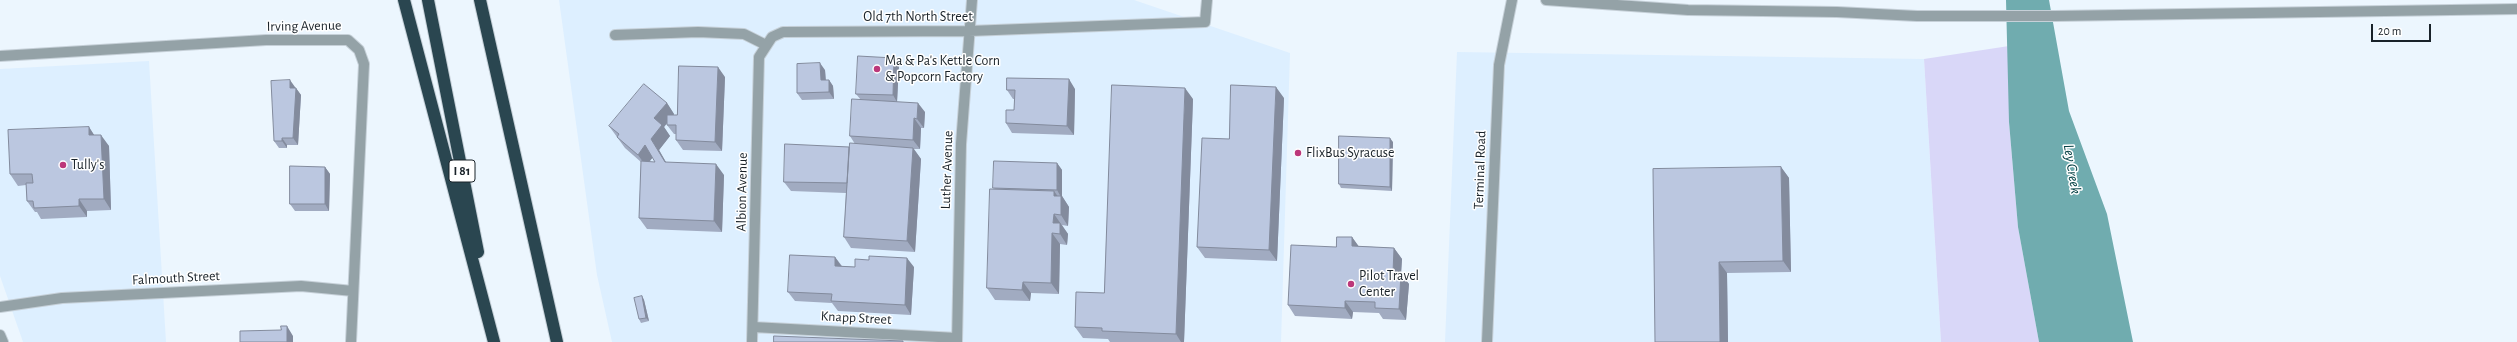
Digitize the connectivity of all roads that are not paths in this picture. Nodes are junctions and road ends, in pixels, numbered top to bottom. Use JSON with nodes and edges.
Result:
{"nodes":[{"id":1,"x":404,"y":0,"type":"edge"},
{"id":2,"x":428,"y":0,"type":"edge"},
{"id":3,"x":972,"y":0,"type":"edge"},
{"id":4,"x":1207,"y":0,"type":"edge"},
{"id":5,"x":1512,"y":0,"type":"edge"},
{"id":6,"x":1546,"y":0,"type":"edge"},
{"id":7,"x":481,"y":2,"type":"edge"},
{"id":8,"x":2517,"y":9,"type":"edge"},
{"id":9,"x":969,"y":31,"type":"junction"},
{"id":10,"x":615,"y":35,"type":"dead end"},
{"id":11,"x":766,"y":45,"type":"junction"},
{"id":12,"x":0,"y":56,"type":"edge"},
{"id":13,"x":353,"y":291,"type":"junction"},
{"id":14,"x":0,"y":307,"type":"edge"},
{"id":15,"x":752,"y":327,"type":"junction"},
{"id":16,"x":0,"y":335,"type":"edge"},
{"id":17,"x":957,"y":340,"type":"edge"},
{"id":18,"x":3,"y":342,"type":"edge"},
{"id":19,"x":351,"y":342,"type":"edge"},
{"id":20,"x":494,"y":342,"type":"edge"},
{"id":21,"x":497,"y":342,"type":"edge"},
{"id":22,"x":557,"y":342,"type":"edge"},
{"id":23,"x":752,"y":342,"type":"edge"},
{"id":24,"x":1487,"y":342,"type":"edge"}],
"edges":[{"from":1,"to":20,"type":"highway"},
{"from":2,"to":21,"type":"highway","number":"I 81"},
{"from":3,"to":9,"type":"street","name":"Luther Avenue"},
{"from":4,"to":9,"type":"street","name":"Old 7th North Street"},
{"from":5,"to":24,"type":"street","name":"Terminal Road"},
{"from":6,"to":8,"type":"street"},
{"from":7,"to":22,"type":"highway"},
{"from":9,"to":11,"type":"street","name":"Old 7th North Street"},
{"from":9,"to":17,"type":"street","name":"Luther Avenue"},
{"from":10,"to":11,"type":"street"},
{"from":11,"to":15,"type":"street","name":"Albion Avenue"},
{"from":12,"to":13,"type":"street","name":"Irving Avenue"},
{"from":13,"to":14,"type":"street","name":"Falmouth Street"},
{"from":13,"to":19,"type":"street","name":"Irving Avenue"},
{"from":15,"to":17,"type":"street","name":"Knapp Street"},
{"from":15,"to":23,"type":"street","name":"Albion Avenue"},
{"from":16,"to":18,"type":"street"}]}
